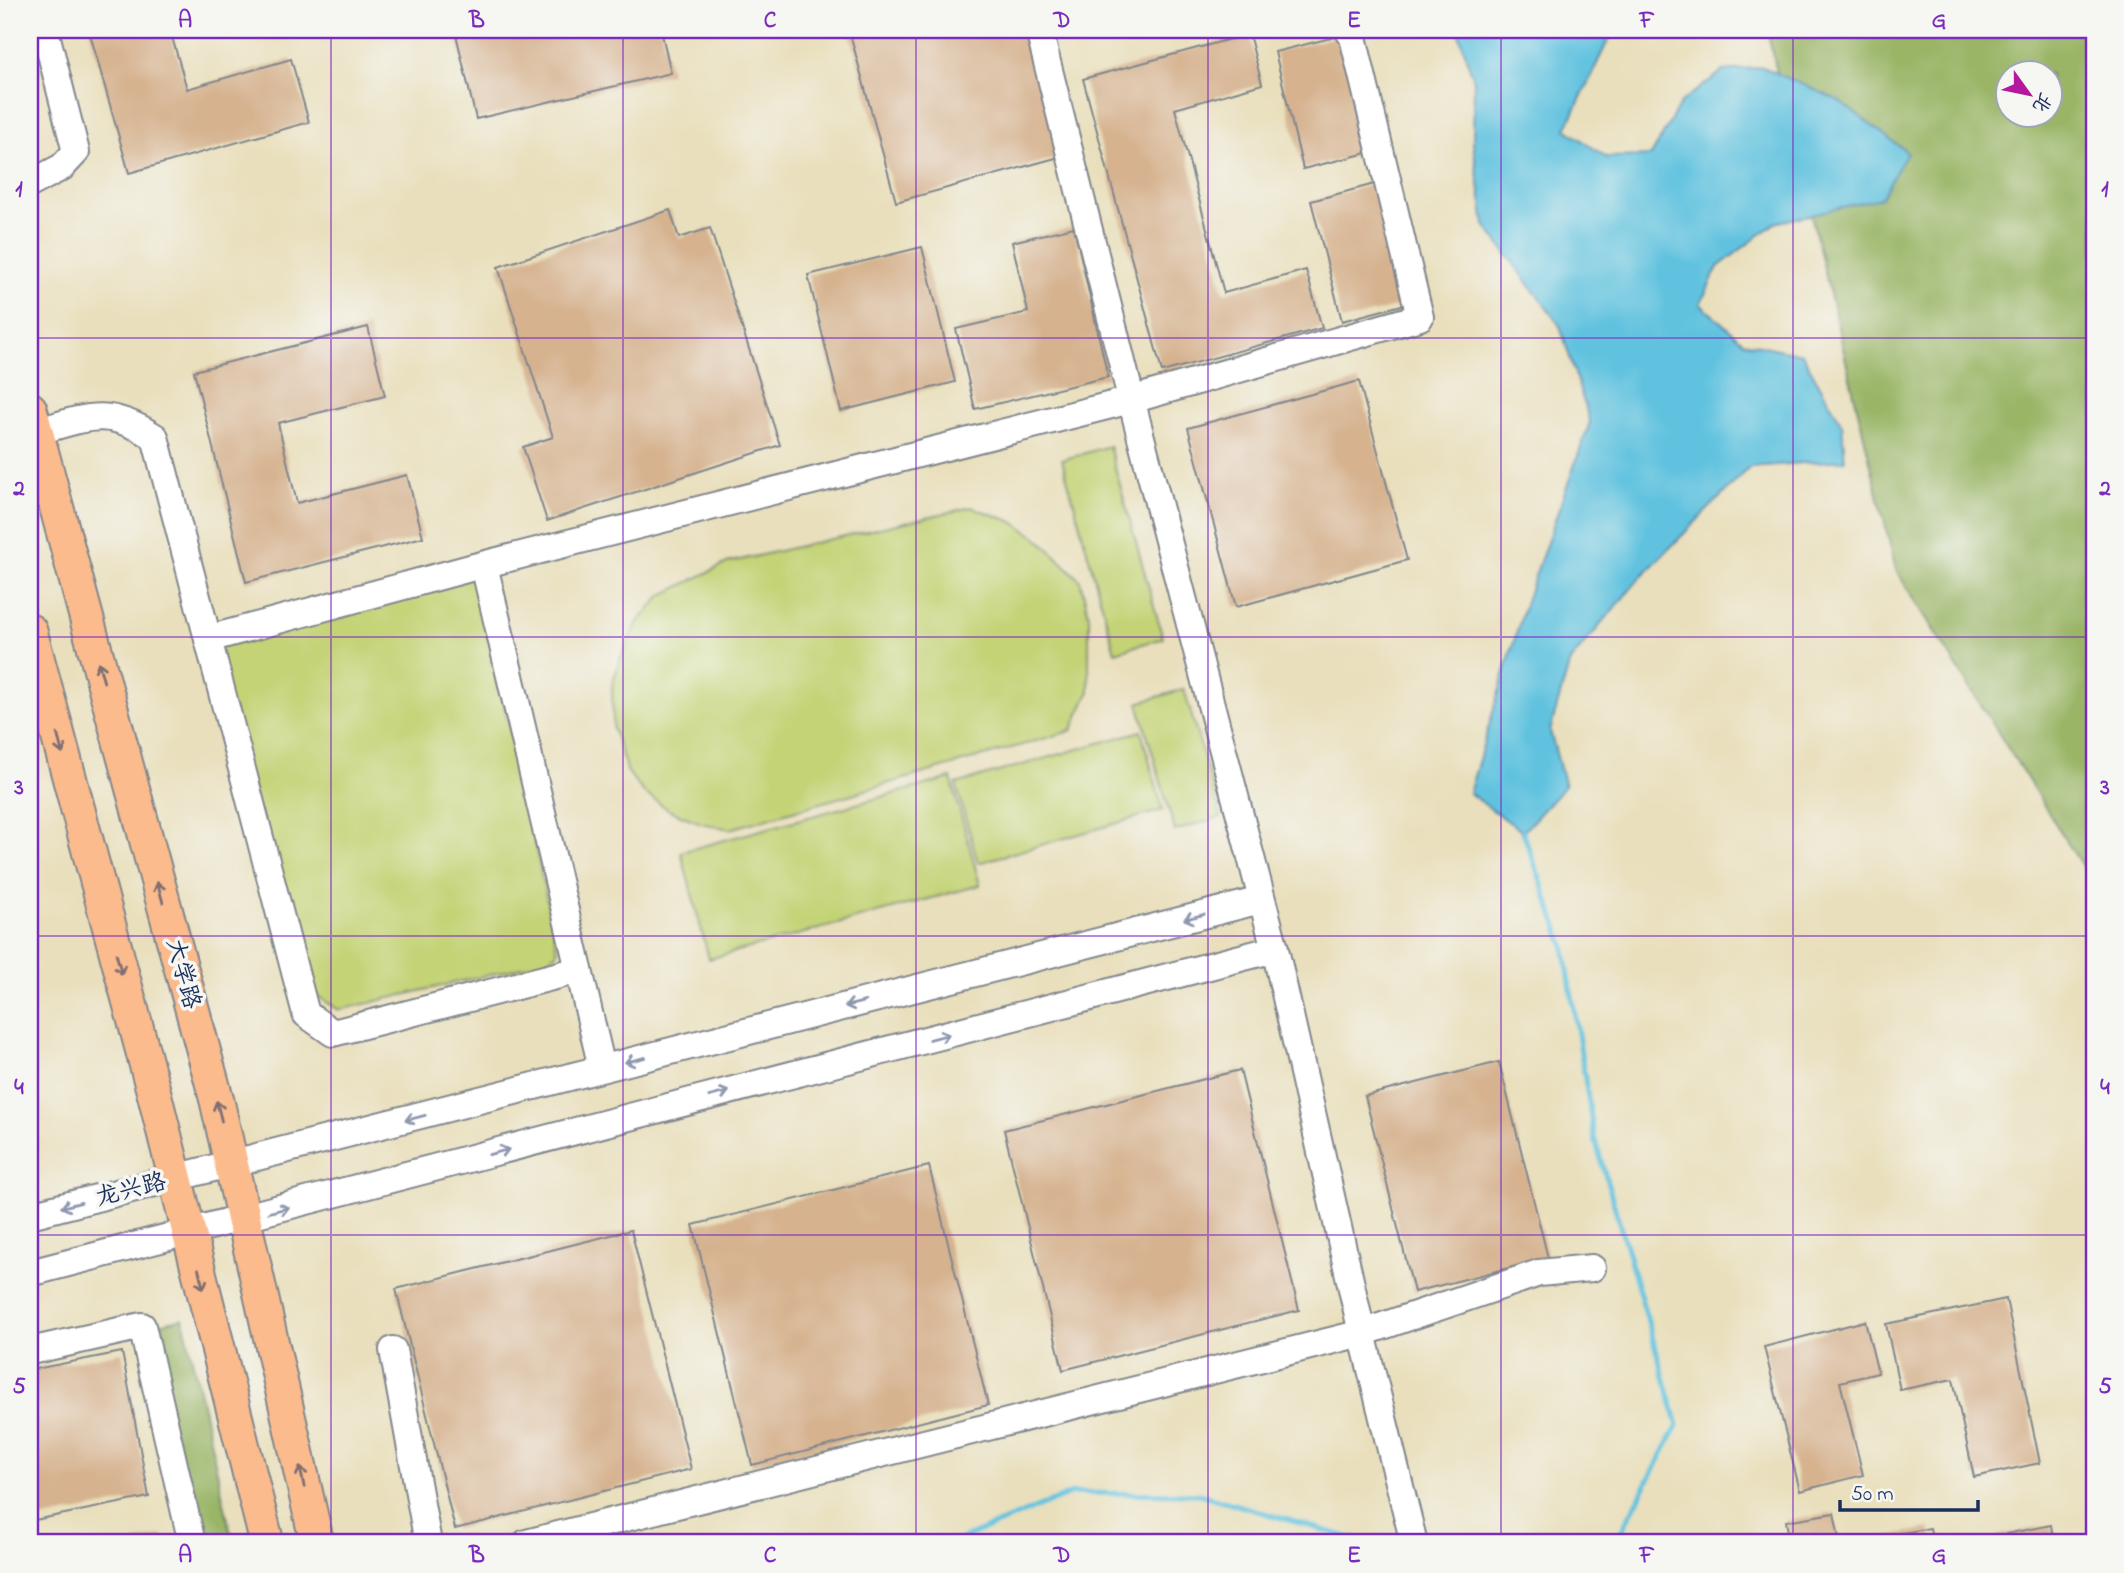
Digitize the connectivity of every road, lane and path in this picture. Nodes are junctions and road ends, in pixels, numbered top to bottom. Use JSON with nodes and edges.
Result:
{"nodes":[{"id":1,"x":45,"y":30,"type":"edge"},
{"id":2,"x":1039,"y":30,"type":"edge"},
{"id":3,"x":1348,"y":30,"type":"edge"},
{"id":4,"x":30,"y":184,"type":"edge"},
{"id":5,"x":1131,"y":400,"type":"junction"},
{"id":6,"x":33,"y":420,"type":"edge"},
{"id":7,"x":484,"y":565,"type":"junction"},
{"id":8,"x":30,"y":631,"type":"edge"},
{"id":9,"x":208,"y":639,"type":"junction"},
{"id":10,"x":1261,"y":900,"type":"junction"},
{"id":11,"x":1275,"y":949,"type":"junction"},
{"id":12,"x":579,"y":970,"type":"junction"},
{"id":13,"x":602,"y":1068,"type":"junction"},
{"id":14,"x":232,"y":1166,"type":"junction"},
{"id":15,"x":176,"y":1180,"type":"junction"},
{"id":16,"x":30,"y":1215,"type":"edge"},
{"id":17,"x":245,"y":1219,"type":"junction"},
{"id":18,"x":189,"y":1233,"type":"junction"},
{"id":19,"x":1592,"y":1268,"type":"dead end"},
{"id":20,"x":30,"y":1273,"type":"edge"},
{"id":21,"x":1362,"y":1333,"type":"junction"},
{"id":22,"x":393,"y":1350,"type":"dead end"},
{"id":23,"x":30,"y":1351,"type":"edge"},
{"id":24,"x":192,"y":1543,"type":"edge"},
{"id":25,"x":267,"y":1543,"type":"edge"},
{"id":26,"x":317,"y":1543,"type":"edge"},
{"id":27,"x":428,"y":1543,"type":"edge"},
{"id":28,"x":526,"y":1543,"type":"edge"},
{"id":29,"x":1415,"y":1543,"type":"edge"}],
"edges":[{"from":1,"to":4,"type":"street"},
{"from":2,"to":5,"type":"street"},
{"from":3,"to":5,"type":"street"},
{"from":5,"to":7,"type":"street"},
{"from":5,"to":10,"type":"street"},
{"from":6,"to":9,"type":"street"},
{"from":14,"to":6,"type":"main road","name":"大学路","one_way":true},
{"from":7,"to":9,"type":"street"},
{"from":7,"to":12,"type":"street"},
{"from":8,"to":15,"type":"main road","one_way":true},
{"from":9,"to":12,"type":"street"},
{"from":10,"to":11,"type":"street"},
{"from":10,"to":13,"type":"street","name":"龙兴路","one_way":true},
{"from":17,"to":11,"type":"street","one_way":true},
{"from":11,"to":21,"type":"street"},
{"from":12,"to":13,"type":"street"},
{"from":13,"to":14,"type":"street","name":"龙兴路","one_way":true},
{"from":14,"to":15,"type":"street","name":"龙兴路"},
{"from":14,"to":17,"type":"main road","name":"大学路"},
{"from":15,"to":16,"type":"street","name":"龙兴路","one_way":true},
{"from":15,"to":18,"type":"main road"},
{"from":17,"to":18,"type":"street"},
{"from":26,"to":17,"type":"main road","name":"大学路","one_way":true},
{"from":18,"to":20,"type":"street"},
{"from":18,"to":25,"type":"main road","one_way":true},
{"from":19,"to":21,"type":"street"},
{"from":21,"to":28,"type":"street"},
{"from":21,"to":29,"type":"street"},
{"from":22,"to":27,"type":"street"},
{"from":23,"to":24,"type":"street"}]}
